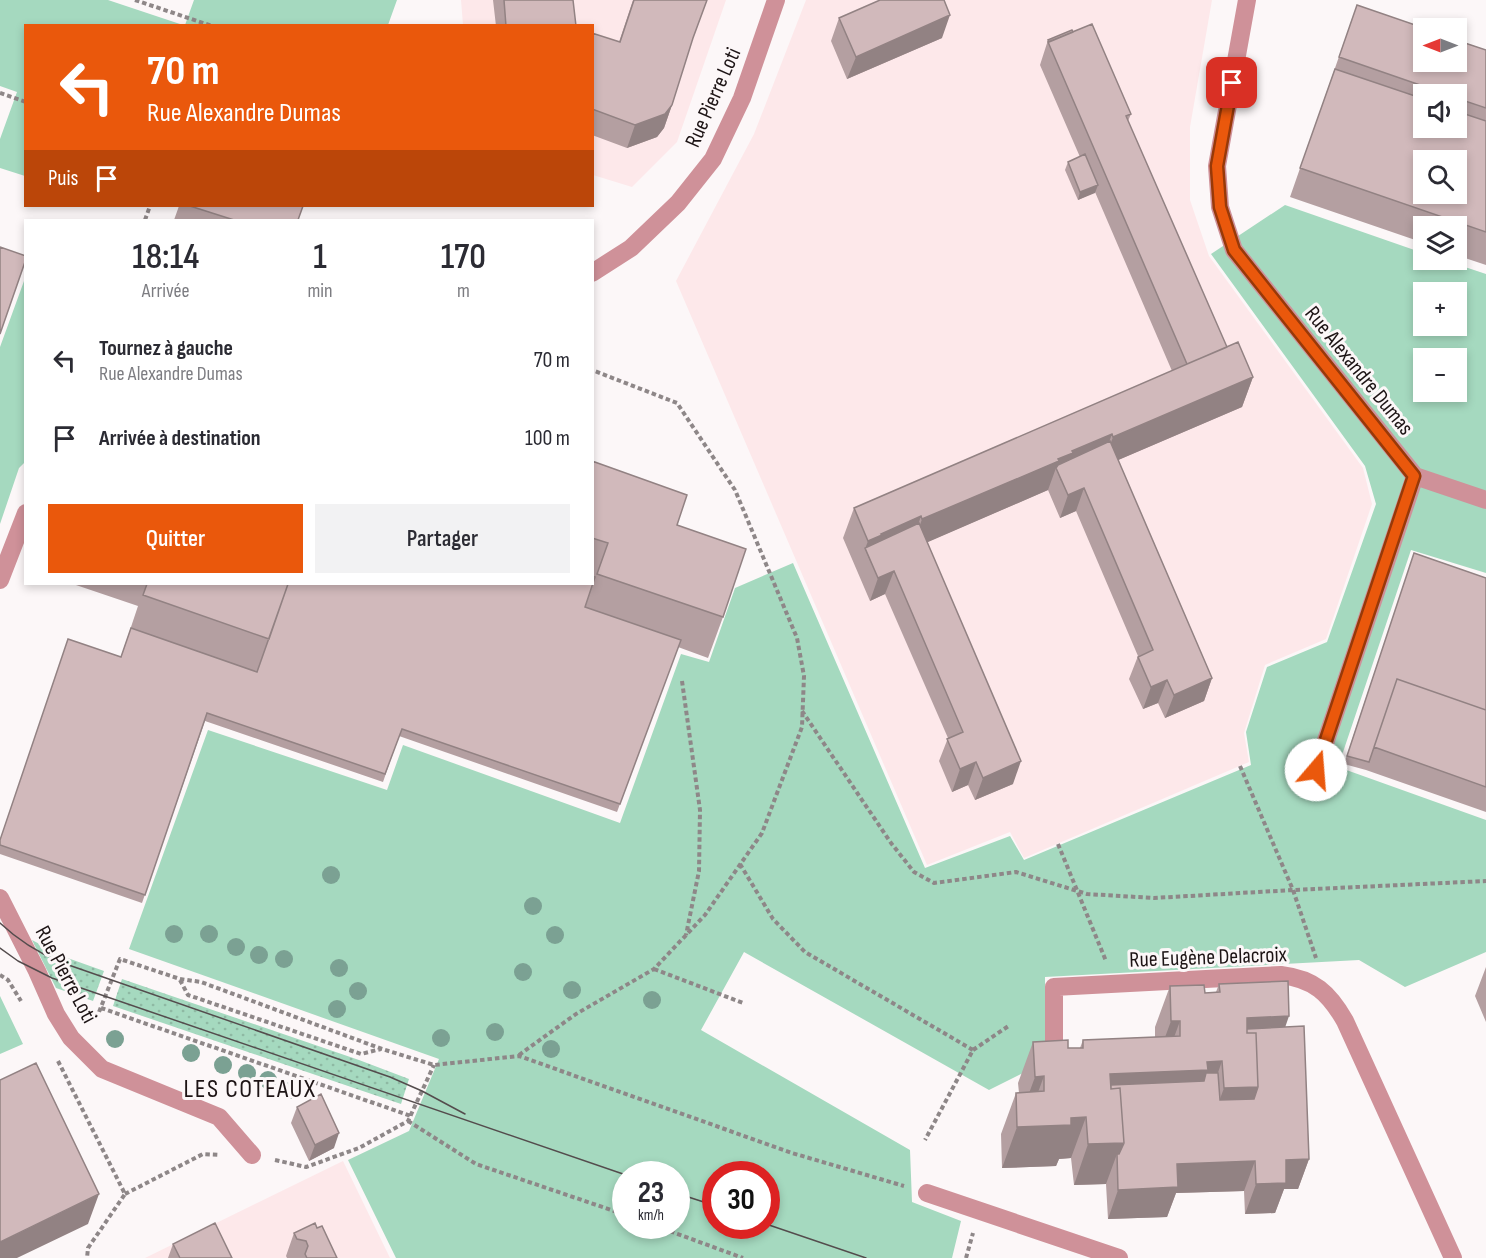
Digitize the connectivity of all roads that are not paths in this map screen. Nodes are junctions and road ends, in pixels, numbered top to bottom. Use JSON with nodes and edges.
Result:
{"nodes":[{"id":1,"x":776,"y":0,"type":"edge"},
{"id":2,"x":1247,"y":0,"type":"edge"},
{"id":3,"x":594,"y":272,"type":"edge"},
{"id":4,"x":1414,"y":476,"type":"junction"},
{"id":5,"x":1486,"y":500,"type":"edge"},
{"id":6,"x":24,"y":518,"type":"edge"},
{"id":7,"x":0,"y":580,"type":"edge"},
{"id":8,"x":1316,"y":770,"type":"dead end"},
{"id":9,"x":0,"y":897,"type":"edge"},
{"id":10,"x":1054,"y":1068,"type":"edge"},
{"id":11,"x":252,"y":1155,"type":"road end"},
{"id":12,"x":927,"y":1193,"type":"road end"},
{"id":13,"x":1119,"y":1258,"type":"edge"},
{"id":14,"x":1454,"y":1258,"type":"edge"}],
"edges":[{"from":1,"to":3,"type":"street","name":"Rue Pierre Loti"},
{"from":2,"to":4,"type":"street","name":"Rue Alexandre Dumas"},
{"from":4,"to":5,"type":"street"},
{"from":4,"to":8,"type":"street"},
{"from":6,"to":7,"type":"street"},
{"from":9,"to":11,"type":"street","name":"Rue Pierre Loti"},
{"from":10,"to":14,"type":"street","name":"Rue Eugène Delacroix"},
{"from":12,"to":13,"type":"street"}]}
